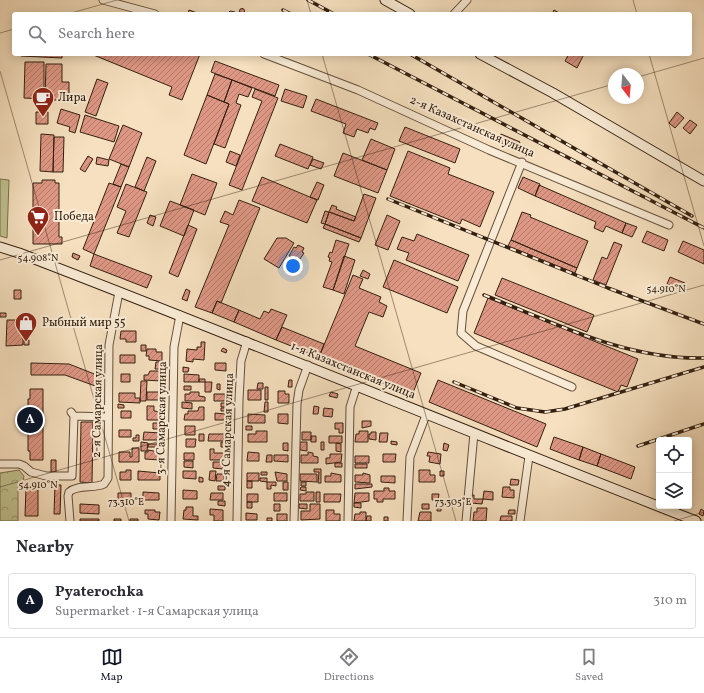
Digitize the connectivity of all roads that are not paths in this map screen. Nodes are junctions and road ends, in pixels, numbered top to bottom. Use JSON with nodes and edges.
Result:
{"nodes":[{"id":1,"x":103,"y":0,"type":"edge"},
{"id":2,"x":385,"y":0,"type":"edge"},
{"id":3,"x":466,"y":0,"type":"edge"},
{"id":4,"x":148,"y":12,"type":"edge"},
{"id":5,"x":406,"y":12,"type":"edge"},
{"id":6,"x":456,"y":12,"type":"edge"},
{"id":7,"x":269,"y":56,"type":"edge"},
{"id":8,"x":484,"y":56,"type":"edge"},
{"id":9,"x":522,"y":162,"type":"junction"},
{"id":10,"x":704,"y":181,"type":"edge"},
{"id":11,"x":669,"y":225,"type":"dead end"},
{"id":12,"x":0,"y":247,"type":"edge"},
{"id":13,"x":119,"y":292,"type":"junction"},
{"id":14,"x":180,"y":315,"type":"junction"},
{"id":15,"x":246,"y":341,"type":"junction"},
{"id":16,"x":308,"y":365,"type":"junction"},
{"id":17,"x":357,"y":385,"type":"junction"},
{"id":18,"x":572,"y":387,"type":"dead end"},
{"id":19,"x":426,"y":415,"type":"junction"},
{"id":20,"x":108,"y":417,"type":"junction"},
{"id":21,"x":474,"y":433,"type":"junction"},
{"id":22,"x":529,"y":456,"type":"junction"},
{"id":23,"x":0,"y":464,"type":"edge"},
{"id":24,"x":70,"y":521,"type":"edge"},
{"id":25,"x":171,"y":521,"type":"edge"},
{"id":26,"x":237,"y":521,"type":"edge"},
{"id":27,"x":294,"y":521,"type":"edge"},
{"id":28,"x":348,"y":521,"type":"edge"},
{"id":29,"x":407,"y":521,"type":"edge"},
{"id":30,"x":466,"y":521,"type":"edge"},
{"id":31,"x":520,"y":521,"type":"edge"},
{"id":32,"x":696,"y":521,"type":"edge"}],
"edges":[{"from":1,"to":4,"type":"street"},
{"from":2,"to":5,"type":"street"},
{"from":3,"to":6,"type":"street"},
{"from":7,"to":9,"type":"street","name":"2-я Казахстанская улица"},
{"from":8,"to":10,"type":"street"},
{"from":9,"to":11,"type":"street","name":"2-я Казахстанская улица"},
{"from":9,"to":18,"type":"street"},
{"from":12,"to":13,"type":"street","name":"1-я Казахстанская улица"},
{"from":13,"to":14,"type":"street","name":"1-я Казахстанская улица"},
{"from":13,"to":20,"type":"street","name":"2-я Самарская улица"},
{"from":14,"to":15,"type":"street","name":"1-я Казахстанская улица"},
{"from":14,"to":25,"type":"street","name":"3-я Самарская улица"},
{"from":15,"to":16,"type":"street","name":"1-я Казахстанская улица"},
{"from":15,"to":26,"type":"street","name":"4-я Самарская улица"},
{"from":16,"to":17,"type":"street","name":"1-я Казахстанская улица"},
{"from":16,"to":27,"type":"street"},
{"from":17,"to":19,"type":"street","name":"1-я Казахстанская улица"},
{"from":17,"to":28,"type":"street"},
{"from":19,"to":21,"type":"street","name":"1-я Казахстанская улица"},
{"from":19,"to":29,"type":"street"},
{"from":20,"to":23,"type":"street"},
{"from":20,"to":24,"type":"street","name":"2-я Самарская улица"},
{"from":21,"to":22,"type":"street","name":"1-я Казахстанская улица"},
{"from":21,"to":30,"type":"street"},
{"from":22,"to":31,"type":"street"},
{"from":22,"to":32,"type":"street","name":"1-я Казахстанская улица"}]}
